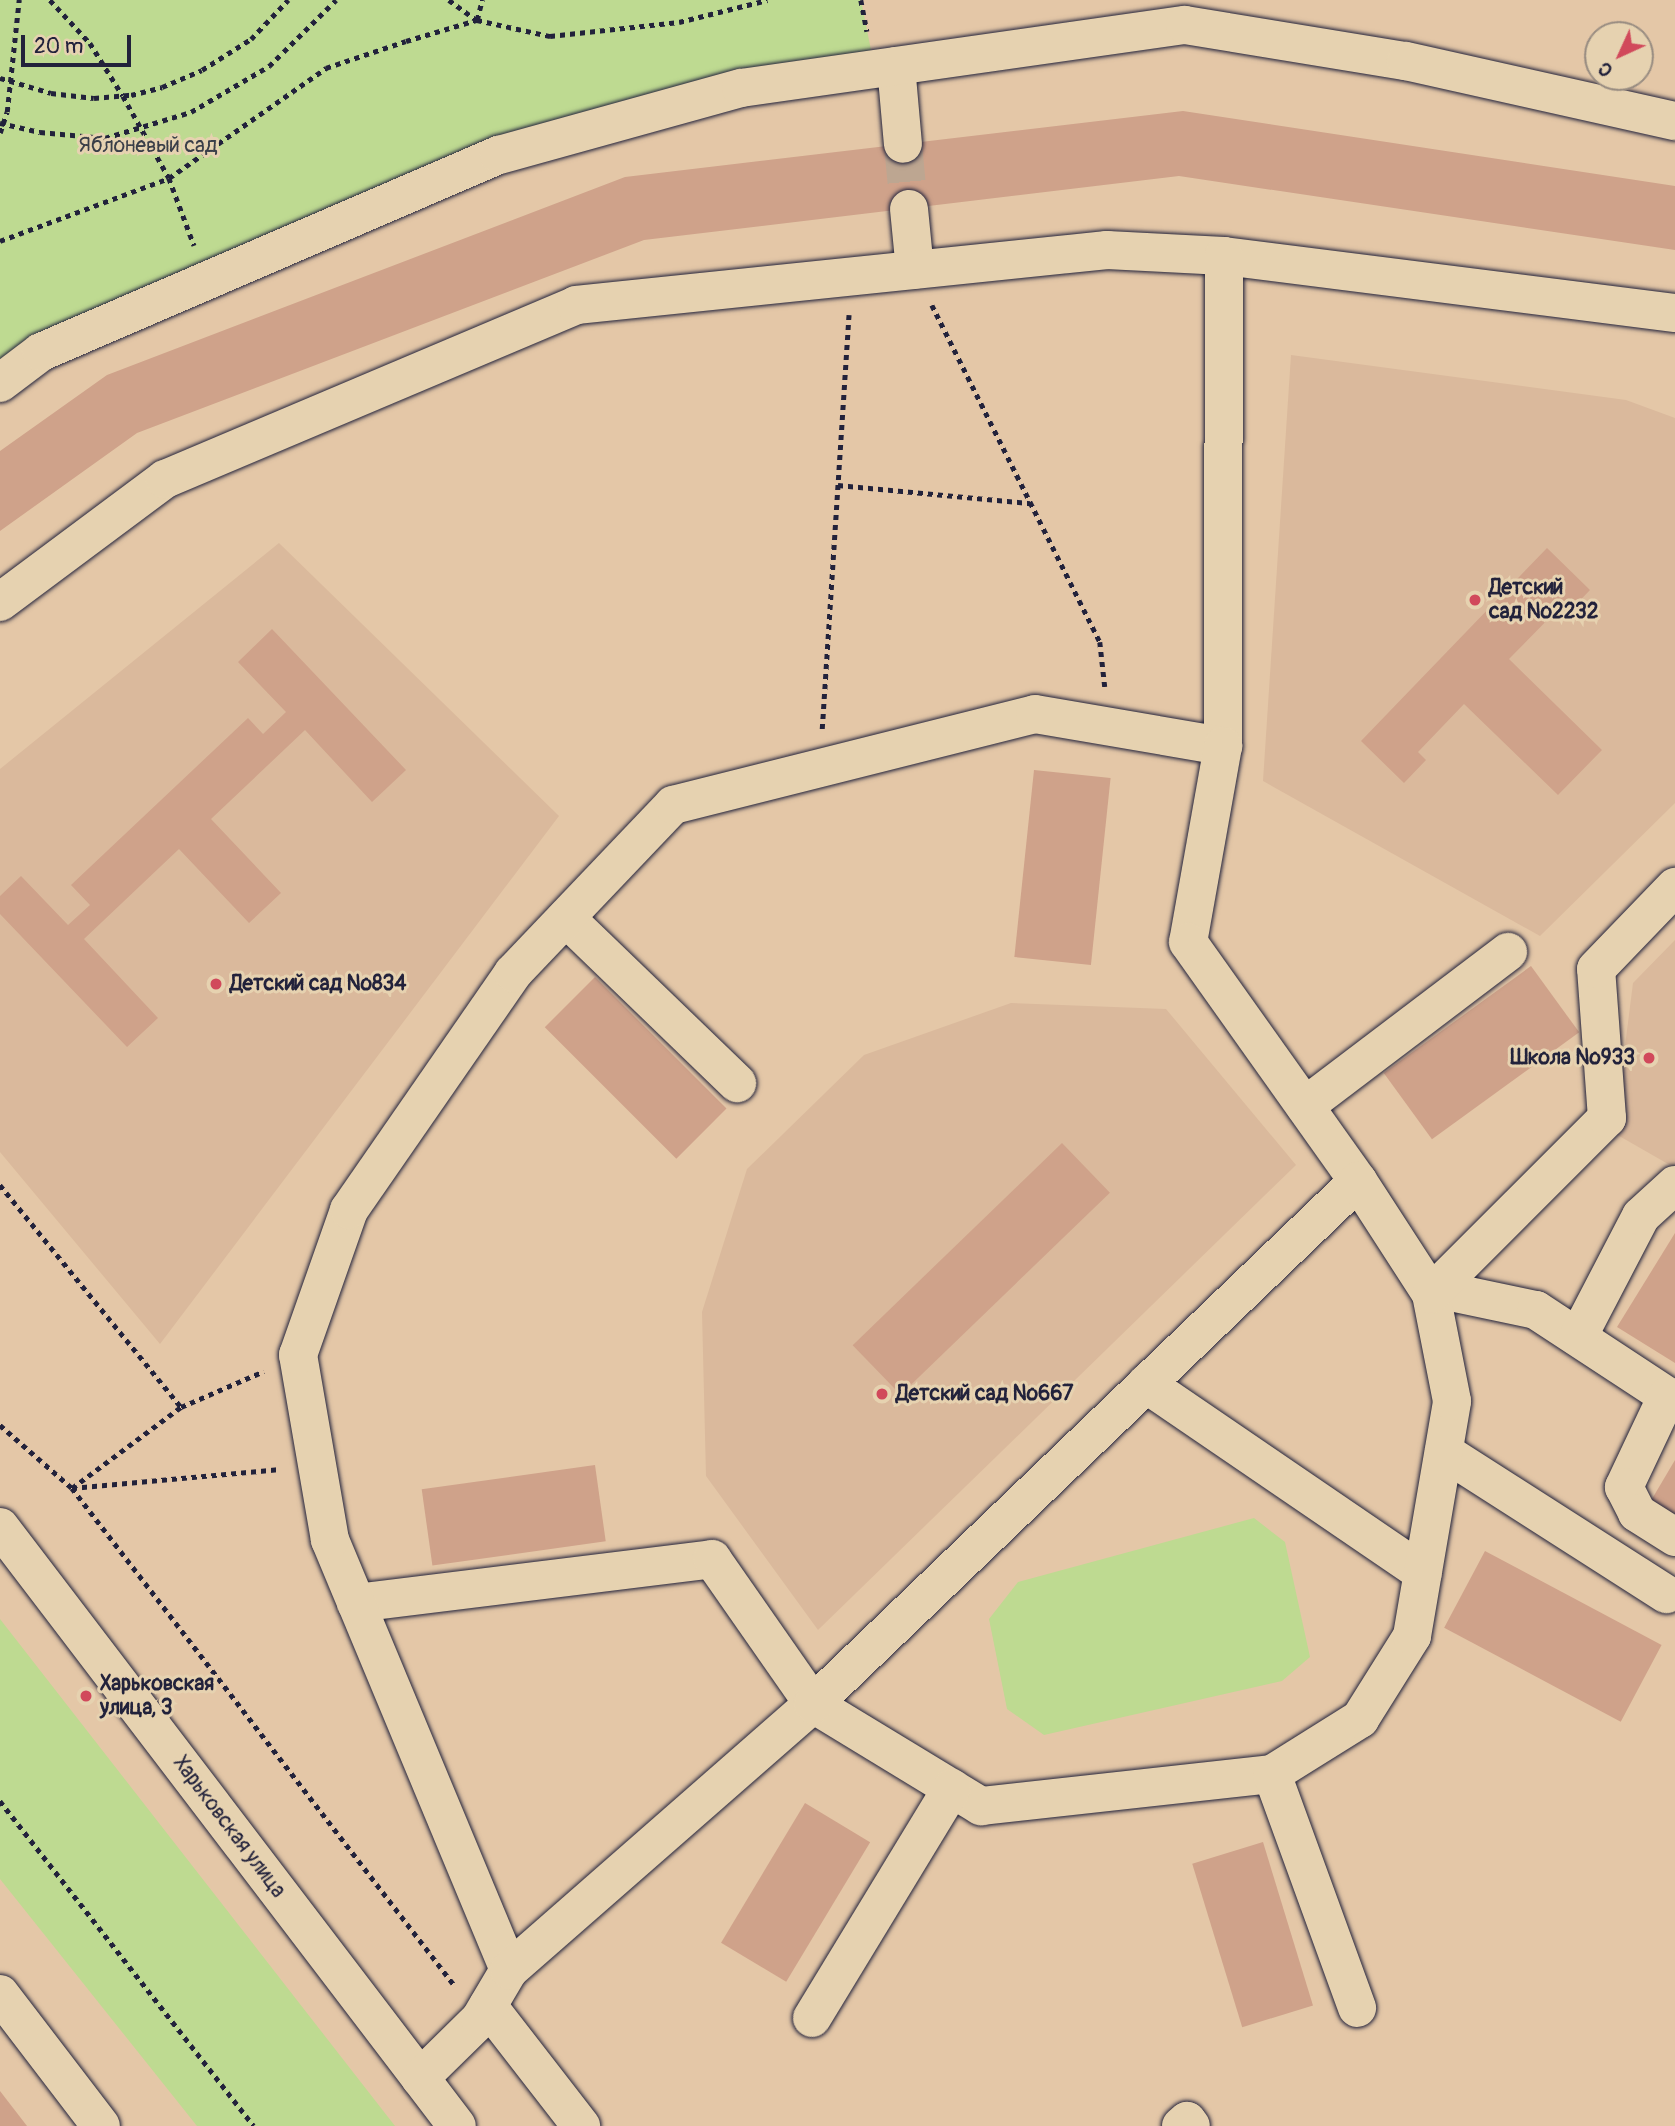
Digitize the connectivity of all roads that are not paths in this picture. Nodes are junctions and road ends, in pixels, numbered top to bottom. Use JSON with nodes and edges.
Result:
{"nodes":[{"id":1,"x":896,"y":66,"type":"junction"},
{"id":2,"x":1675,"y":121,"type":"edge"},
{"id":3,"x":903,"y":144,"type":"tunnel mouth"},
{"id":4,"x":909,"y":209,"type":"tunnel mouth"},
{"id":5,"x":1224,"y":256,"type":"junction"},
{"id":6,"x":915,"y":270,"type":"junction"},
{"id":7,"x":1675,"y":313,"type":"edge"},
{"id":8,"x":0,"y":383,"type":"edge"},
{"id":9,"x":0,"y":603,"type":"edge"},
{"id":10,"x":1223,"y":746,"type":"junction"},
{"id":11,"x":1675,"y":887,"type":"edge"},
{"id":12,"x":566,"y":918,"type":"junction"},
{"id":13,"x":1508,"y":952,"type":"dead end"},
{"id":14,"x":737,"y":1083,"type":"dead end"},
{"id":15,"x":1305,"y":1106,"type":"junction"},
{"id":16,"x":1358,"y":1181,"type":"junction"},
{"id":17,"x":1675,"y":1185,"type":"edge"},
{"id":18,"x":1434,"y":1291,"type":"junction"},
{"id":19,"x":1577,"y":1337,"type":"junction"},
{"id":20,"x":1146,"y":1384,"type":"junction"},
{"id":21,"x":1444,"y":1452,"type":"junction"},
{"id":22,"x":0,"y":1527,"type":"edge"},
{"id":23,"x":1675,"y":1536,"type":"edge"},
{"id":24,"x":1423,"y":1573,"type":"junction"},
{"id":25,"x":1666,"y":1594,"type":"dead end"},
{"id":26,"x":356,"y":1603,"type":"junction"},
{"id":27,"x":813,"y":1704,"type":"junction"},
{"id":28,"x":1272,"y":1774,"type":"junction"},
{"id":29,"x":952,"y":1788,"type":"junction"},
{"id":30,"x":509,"y":1970,"type":"junction"},
{"id":31,"x":0,"y":1994,"type":"edge"},
{"id":32,"x":1357,"y":2008,"type":"dead end"},
{"id":33,"x":484,"y":2013,"type":"junction"},
{"id":34,"x":812,"y":2018,"type":"dead end"},
{"id":35,"x":420,"y":2078,"type":"junction"},
{"id":36,"x":101,"y":2126,"type":"edge"},
{"id":37,"x":457,"y":2126,"type":"edge"},
{"id":38,"x":581,"y":2126,"type":"edge"},
{"id":39,"x":1181,"y":2126,"type":"edge"},
{"id":40,"x":1191,"y":2126,"type":"edge"}],
"edges":[{"from":1,"to":2,"type":"street"},
{"from":1,"to":3,"type":"street"},
{"from":1,"to":8,"type":"street"},
{"from":4,"to":6,"type":"street"},
{"from":5,"to":6,"type":"street"},
{"from":5,"to":7,"type":"street"},
{"from":5,"to":10,"type":"street"},
{"from":6,"to":9,"type":"street"},
{"from":10,"to":12,"type":"street"},
{"from":10,"to":15,"type":"street"},
{"from":11,"to":18,"type":"street"},
{"from":12,"to":14,"type":"street"},
{"from":12,"to":26,"type":"street"},
{"from":13,"to":15,"type":"street"},
{"from":15,"to":16,"type":"street"},
{"from":16,"to":18,"type":"street"},
{"from":16,"to":20,"type":"street"},
{"from":17,"to":19,"type":"street"},
{"from":18,"to":19,"type":"street"},
{"from":18,"to":21,"type":"street"},
{"from":19,"to":23,"type":"street"},
{"from":20,"to":24,"type":"street"},
{"from":20,"to":27,"type":"street"},
{"from":21,"to":24,"type":"street"},
{"from":21,"to":25,"type":"street"},
{"from":22,"to":35,"type":"street","name":"Харьковская улица"},
{"from":24,"to":28,"type":"street"},
{"from":26,"to":27,"type":"street"},
{"from":26,"to":30,"type":"street"},
{"from":27,"to":29,"type":"street"},
{"from":27,"to":30,"type":"street"},
{"from":28,"to":29,"type":"street"},
{"from":28,"to":32,"type":"street"},
{"from":29,"to":34,"type":"street"},
{"from":30,"to":33,"type":"street"},
{"from":31,"to":36,"type":"street"},
{"from":33,"to":35,"type":"street"},
{"from":33,"to":38,"type":"street"},
{"from":35,"to":37,"type":"street","name":"Харьковская улица"},
{"from":39,"to":40,"type":"street"}]}
